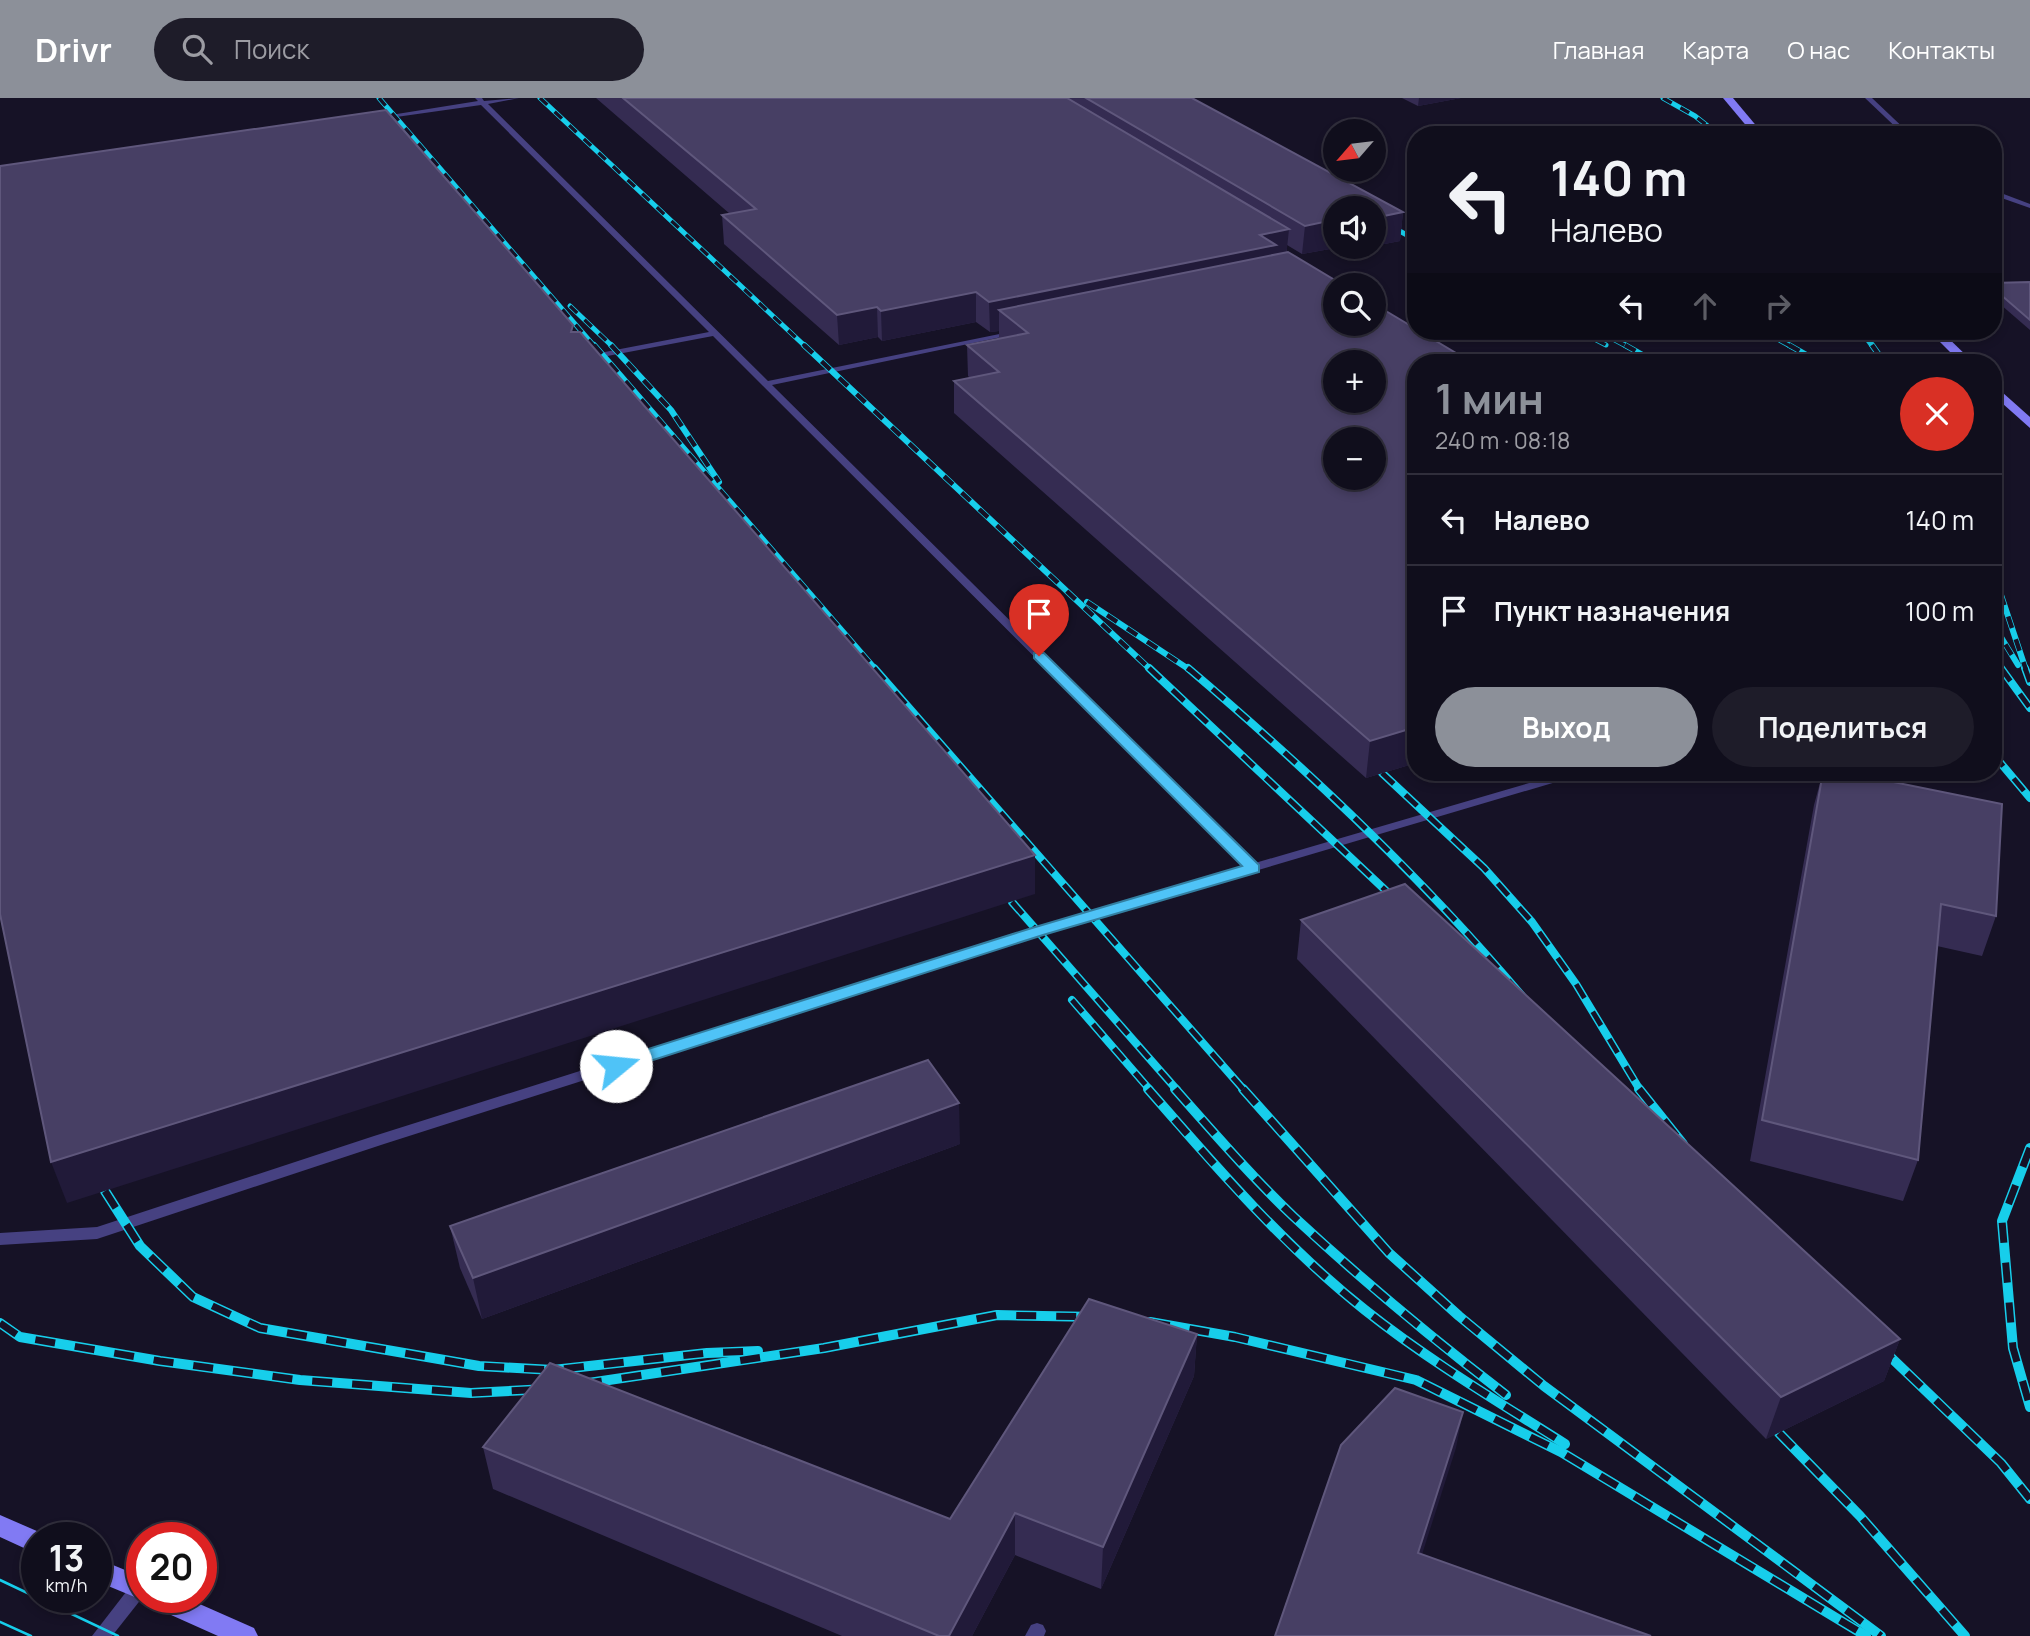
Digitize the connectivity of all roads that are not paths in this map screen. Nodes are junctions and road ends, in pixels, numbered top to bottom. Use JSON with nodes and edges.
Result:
{"nodes":[{"id":1,"x":516,"y":98,"type":"edge"},
{"id":2,"x":1728,"y":98,"type":"edge"},
{"id":3,"x":1868,"y":98,"type":"edge"},
{"id":4,"x":480,"y":100,"type":"edge"},
{"id":5,"x":367,"y":119,"type":"edge"},
{"id":6,"x":1751,"y":126,"type":"edge"},
{"id":7,"x":1898,"y":126,"type":"edge"},
{"id":8,"x":2002,"y":195,"type":"edge"},
{"id":9,"x":2030,"y":205,"type":"edge"},
{"id":10,"x":1032,"y":328,"type":"edge"},
{"id":11,"x":715,"y":333,"type":"junction"},
{"id":12,"x":1944,"y":340,"type":"edge"},
{"id":13,"x":1959,"y":354,"type":"edge"},
{"id":14,"x":580,"y":359,"type":"edge"},
{"id":15,"x":766,"y":384,"type":"junction"},
{"id":16,"x":2002,"y":397,"type":"edge"},
{"id":17,"x":2030,"y":424,"type":"edge"},
{"id":18,"x":1548,"y":781,"type":"edge"},
{"id":19,"x":1253,"y":868,"type":"junction"},
{"id":20,"x":0,"y":1239,"type":"edge"},
{"id":21,"x":0,"y":1526,"type":"edge"},
{"id":22,"x":21,"y":1536,"type":"edge"},
{"id":23,"x":126,"y":1612,"type":"edge"},
{"id":24,"x":194,"y":1613,"type":"edge"},
{"id":25,"x":100,"y":1636,"type":"edge"},
{"id":26,"x":245,"y":1636,"type":"edge"}],
"edges":[{"from":1,"to":4,"type":"lane"},
{"from":2,"to":6,"type":"main road"},
{"from":3,"to":7,"type":"lane"},
{"from":4,"to":5,"type":"lane"},
{"from":4,"to":11,"type":"lane"},
{"from":8,"to":9,"type":"lane"},
{"from":10,"to":15,"type":"lane"},
{"from":11,"to":14,"type":"lane"},
{"from":11,"to":15,"type":"lane"},
{"from":12,"to":13,"type":"main road"},
{"from":15,"to":19,"type":"lane"},
{"from":16,"to":17,"type":"main road"},
{"from":18,"to":19,"type":"lane"},
{"from":19,"to":20,"type":"lane"},
{"from":21,"to":22,"type":"main road"},
{"from":23,"to":25,"type":"lane"},
{"from":24,"to":26,"type":"main road"}]}
